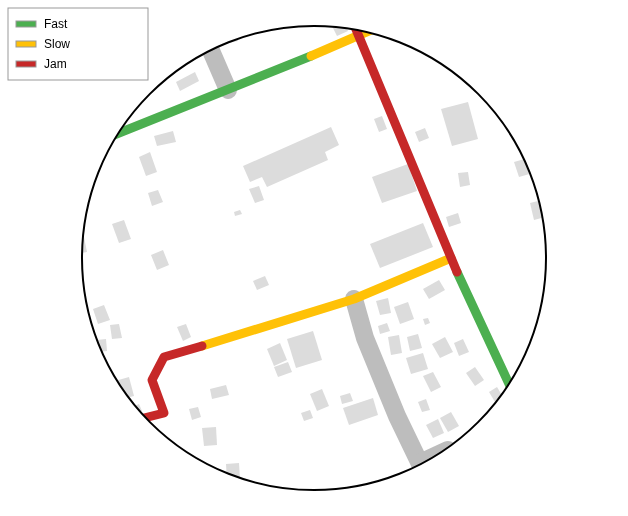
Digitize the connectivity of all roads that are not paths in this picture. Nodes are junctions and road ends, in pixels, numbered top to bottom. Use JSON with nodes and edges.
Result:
{"nodes":[{"id":1,"x":356,"y":30,"type":"edge"},
{"id":2,"x":367,"y":32,"type":"edge"},
{"id":3,"x":359,"y":36,"type":"junction"},
{"id":4,"x":211,"y":50,"type":"edge"},
{"id":5,"x":228,"y":90,"type":"junction"},
{"id":6,"x":118,"y":133,"type":"edge"},
{"id":7,"x":451,"y":258,"type":"junction"},
{"id":8,"x":354,"y":299,"type":"junction"},
{"id":9,"x":509,"y":384,"type":"edge"},
{"id":10,"x":146,"y":418,"type":"edge"},
{"id":11,"x":421,"y":464,"type":"edge"}],
"edges":[{"from":1,"to":3,"type":"street"},
{"from":2,"to":3,"type":"street"},
{"from":3,"to":5,"type":"street"},
{"from":3,"to":7,"type":"street"},
{"from":4,"to":5,"type":"street"},
{"from":5,"to":6,"type":"street"},
{"from":7,"to":8,"type":"street"},
{"from":7,"to":9,"type":"street"},
{"from":8,"to":10,"type":"street"},
{"from":8,"to":11,"type":"street"}]}
